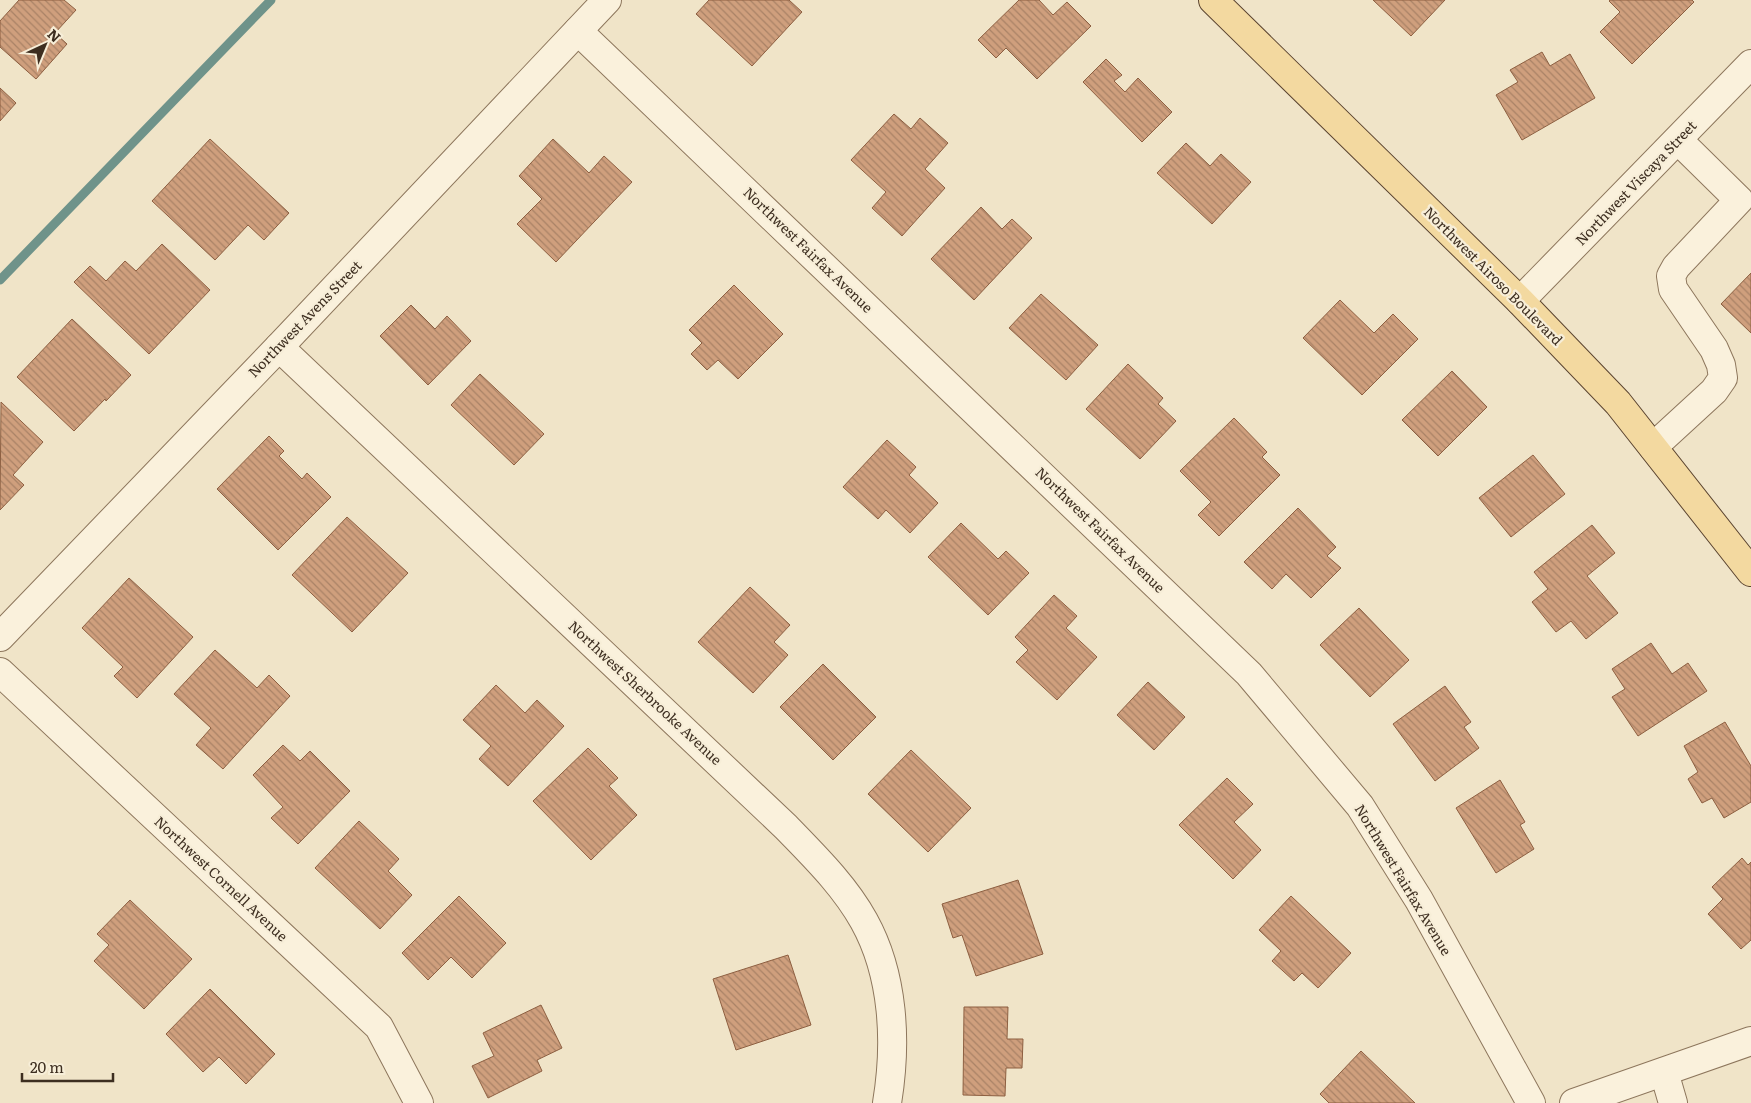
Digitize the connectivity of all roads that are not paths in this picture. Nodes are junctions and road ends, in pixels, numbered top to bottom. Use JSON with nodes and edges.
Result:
{"nodes":[{"id":1,"x":608,"y":0,"type":"edge"},
{"id":2,"x":1213,"y":0,"type":"edge"},
{"id":3,"x":578,"y":31,"type":"junction"},
{"id":4,"x":1751,"y":64,"type":"edge"},
{"id":5,"x":1678,"y":140,"type":"junction"},
{"id":6,"x":1520,"y":302,"type":"junction"},
{"id":7,"x":279,"y":347,"type":"junction"},
{"id":8,"x":1653,"y":447,"type":"junction"},
{"id":9,"x":1751,"y":572,"type":"edge"},
{"id":10,"x":0,"y":637,"type":"edge"},
{"id":11,"x":0,"y":672,"type":"edge"},
{"id":12,"x":1751,"y":1041,"type":"edge"},
{"id":13,"x":1664,"y":1072,"type":"junction"},
{"id":14,"x":419,"y":1103,"type":"edge"},
{"id":15,"x":887,"y":1103,"type":"edge"},
{"id":16,"x":1531,"y":1103,"type":"edge"},
{"id":17,"x":1574,"y":1103,"type":"edge"},
{"id":18,"x":1673,"y":1103,"type":"edge"}],
"edges":[{"from":1,"to":3,"type":"street","name":"Northwest Avens Street"},
{"from":2,"to":6,"type":"main road","name":"Northwest Airoso Boulevard"},
{"from":3,"to":7,"type":"street","name":"Northwest Avens Street"},
{"from":3,"to":16,"type":"street","name":"Northwest Fairfax Avenue"},
{"from":4,"to":5,"type":"street","name":"Northwest Viscaya Street"},
{"from":5,"to":6,"type":"street","name":"Northwest Viscaya Street"},
{"from":5,"to":8,"type":"street"},
{"from":6,"to":8,"type":"main road","name":"Northwest Airoso Boulevard"},
{"from":7,"to":10,"type":"street","name":"Northwest Avens Street"},
{"from":7,"to":15,"type":"street","name":"Northwest Sherbrooke Avenue"},
{"from":8,"to":9,"type":"main road","name":"Northwest Airoso Boulevard"},
{"from":11,"to":14,"type":"street","name":"Northwest Cornell Avenue"},
{"from":12,"to":13,"type":"street"},
{"from":13,"to":17,"type":"street"},
{"from":13,"to":18,"type":"street"}]}
